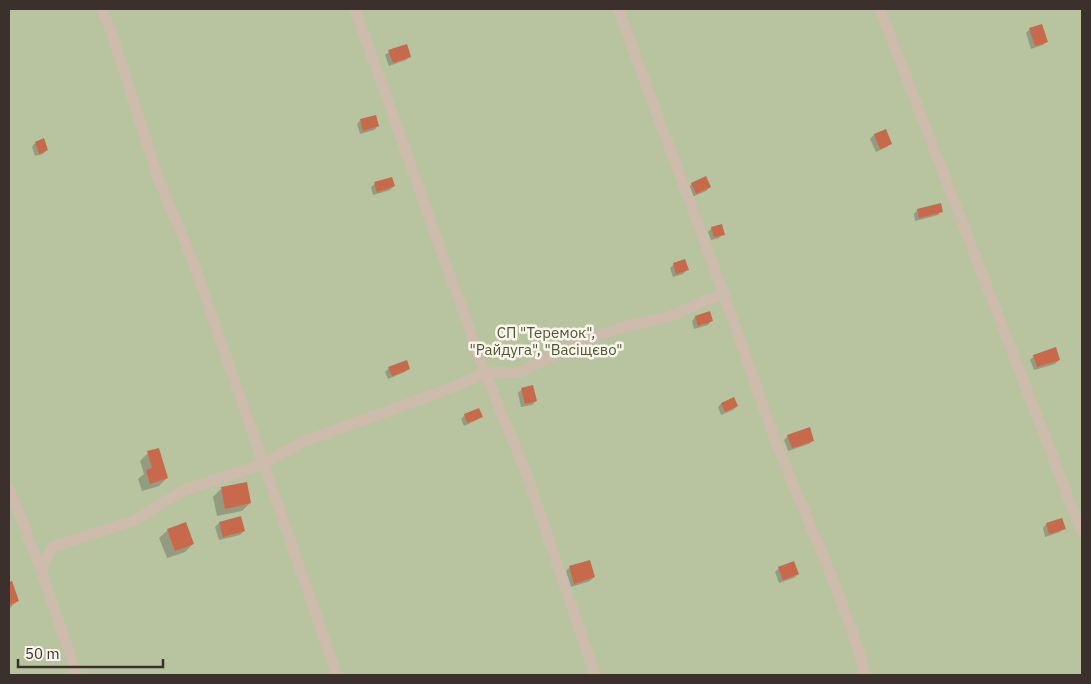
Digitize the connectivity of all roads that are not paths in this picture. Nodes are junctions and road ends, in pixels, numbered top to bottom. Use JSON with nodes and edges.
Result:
{"nodes":[{"id":1,"x":101,"y":9,"type":"edge"},
{"id":2,"x":355,"y":9,"type":"edge"},
{"id":3,"x":618,"y":9,"type":"edge"},
{"id":4,"x":880,"y":9,"type":"edge"},
{"id":5,"x":724,"y":294,"type":"junction"},
{"id":6,"x":485,"y":373,"type":"junction"},
{"id":7,"x":263,"y":464,"type":"junction"},
{"id":8,"x":9,"y":488,"type":"edge"},
{"id":9,"x":1082,"y":534,"type":"edge"},
{"id":10,"x":40,"y":570,"type":"junction"},
{"id":11,"x":77,"y":675,"type":"edge"},
{"id":12,"x":337,"y":675,"type":"edge"},
{"id":13,"x":595,"y":675,"type":"edge"},
{"id":14,"x":865,"y":675,"type":"edge"}],
"edges":[{"from":1,"to":7,"type":"lane"},
{"from":2,"to":6,"type":"lane"},
{"from":3,"to":5,"type":"lane"},
{"from":4,"to":9,"type":"lane"},
{"from":5,"to":6,"type":"lane"},
{"from":5,"to":14,"type":"lane"},
{"from":6,"to":7,"type":"lane"},
{"from":6,"to":13,"type":"lane"},
{"from":7,"to":10,"type":"lane"},
{"from":7,"to":12,"type":"lane"},
{"from":8,"to":10,"type":"lane"},
{"from":10,"to":11,"type":"lane"}]}
